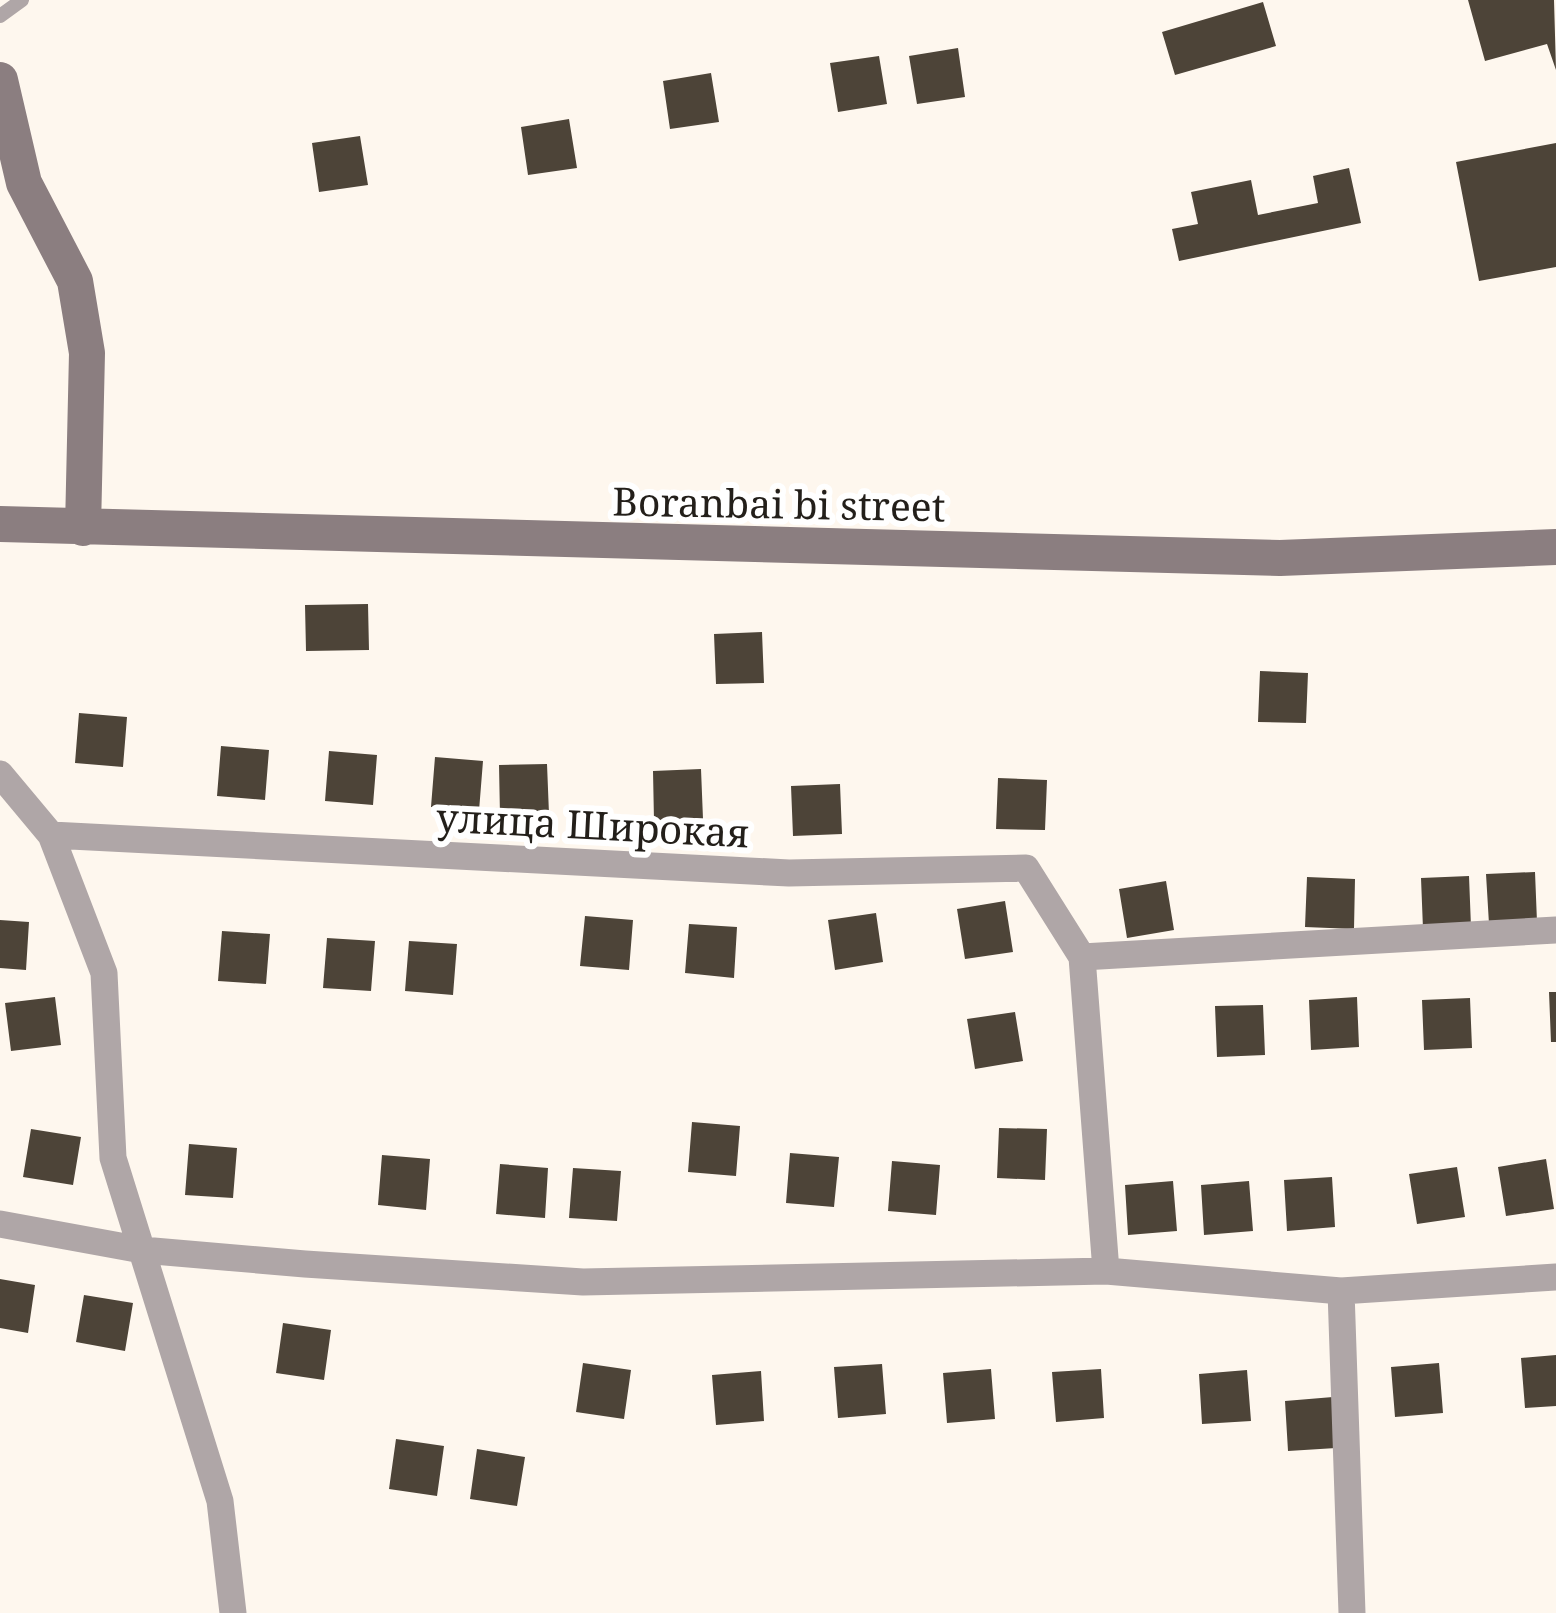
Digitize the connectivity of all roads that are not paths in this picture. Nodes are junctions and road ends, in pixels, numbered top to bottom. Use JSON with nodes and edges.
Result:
{"nodes":[{"id":1,"x":22,"y":0,"type":"edge"},
{"id":2,"x":0,"y":16,"type":"edge"},
{"id":3,"x":0,"y":80,"type":"edge"},
{"id":4,"x":0,"y":524,"type":"edge"},
{"id":5,"x":83,"y":528,"type":"junction"},
{"id":6,"x":1556,"y":547,"type":"edge"},
{"id":7,"x":0,"y":774,"type":"edge"},
{"id":8,"x":51,"y":835,"type":"junction"},
{"id":9,"x":1556,"y":930,"type":"edge"},
{"id":10,"x":1082,"y":957,"type":"junction"},
{"id":11,"x":0,"y":1224,"type":"edge"},
{"id":12,"x":142,"y":1250,"type":"junction"},
{"id":13,"x":1106,"y":1271,"type":"junction"},
{"id":14,"x":1556,"y":1277,"type":"edge"},
{"id":15,"x":1341,"y":1291,"type":"junction"},
{"id":16,"x":233,"y":1613,"type":"edge"},
{"id":17,"x":1352,"y":1613,"type":"edge"}],
"edges":[{"from":1,"to":2,"type":"lane"},
{"from":3,"to":5,"type":"main road"},
{"from":4,"to":5,"type":"main road","name":"Boranbai bi street"},
{"from":5,"to":6,"type":"main road","name":"Boranbai bi street"},
{"from":7,"to":8,"type":"street"},
{"from":8,"to":10,"type":"street","name":"улица Широкая"},
{"from":8,"to":12,"type":"street"},
{"from":9,"to":10,"type":"street"},
{"from":10,"to":13,"type":"street","name":"улица Широкая"},
{"from":11,"to":12,"type":"street"},
{"from":12,"to":13,"type":"street"},
{"from":12,"to":16,"type":"street"},
{"from":13,"to":15,"type":"street"},
{"from":14,"to":15,"type":"street"},
{"from":15,"to":17,"type":"street"}]}
